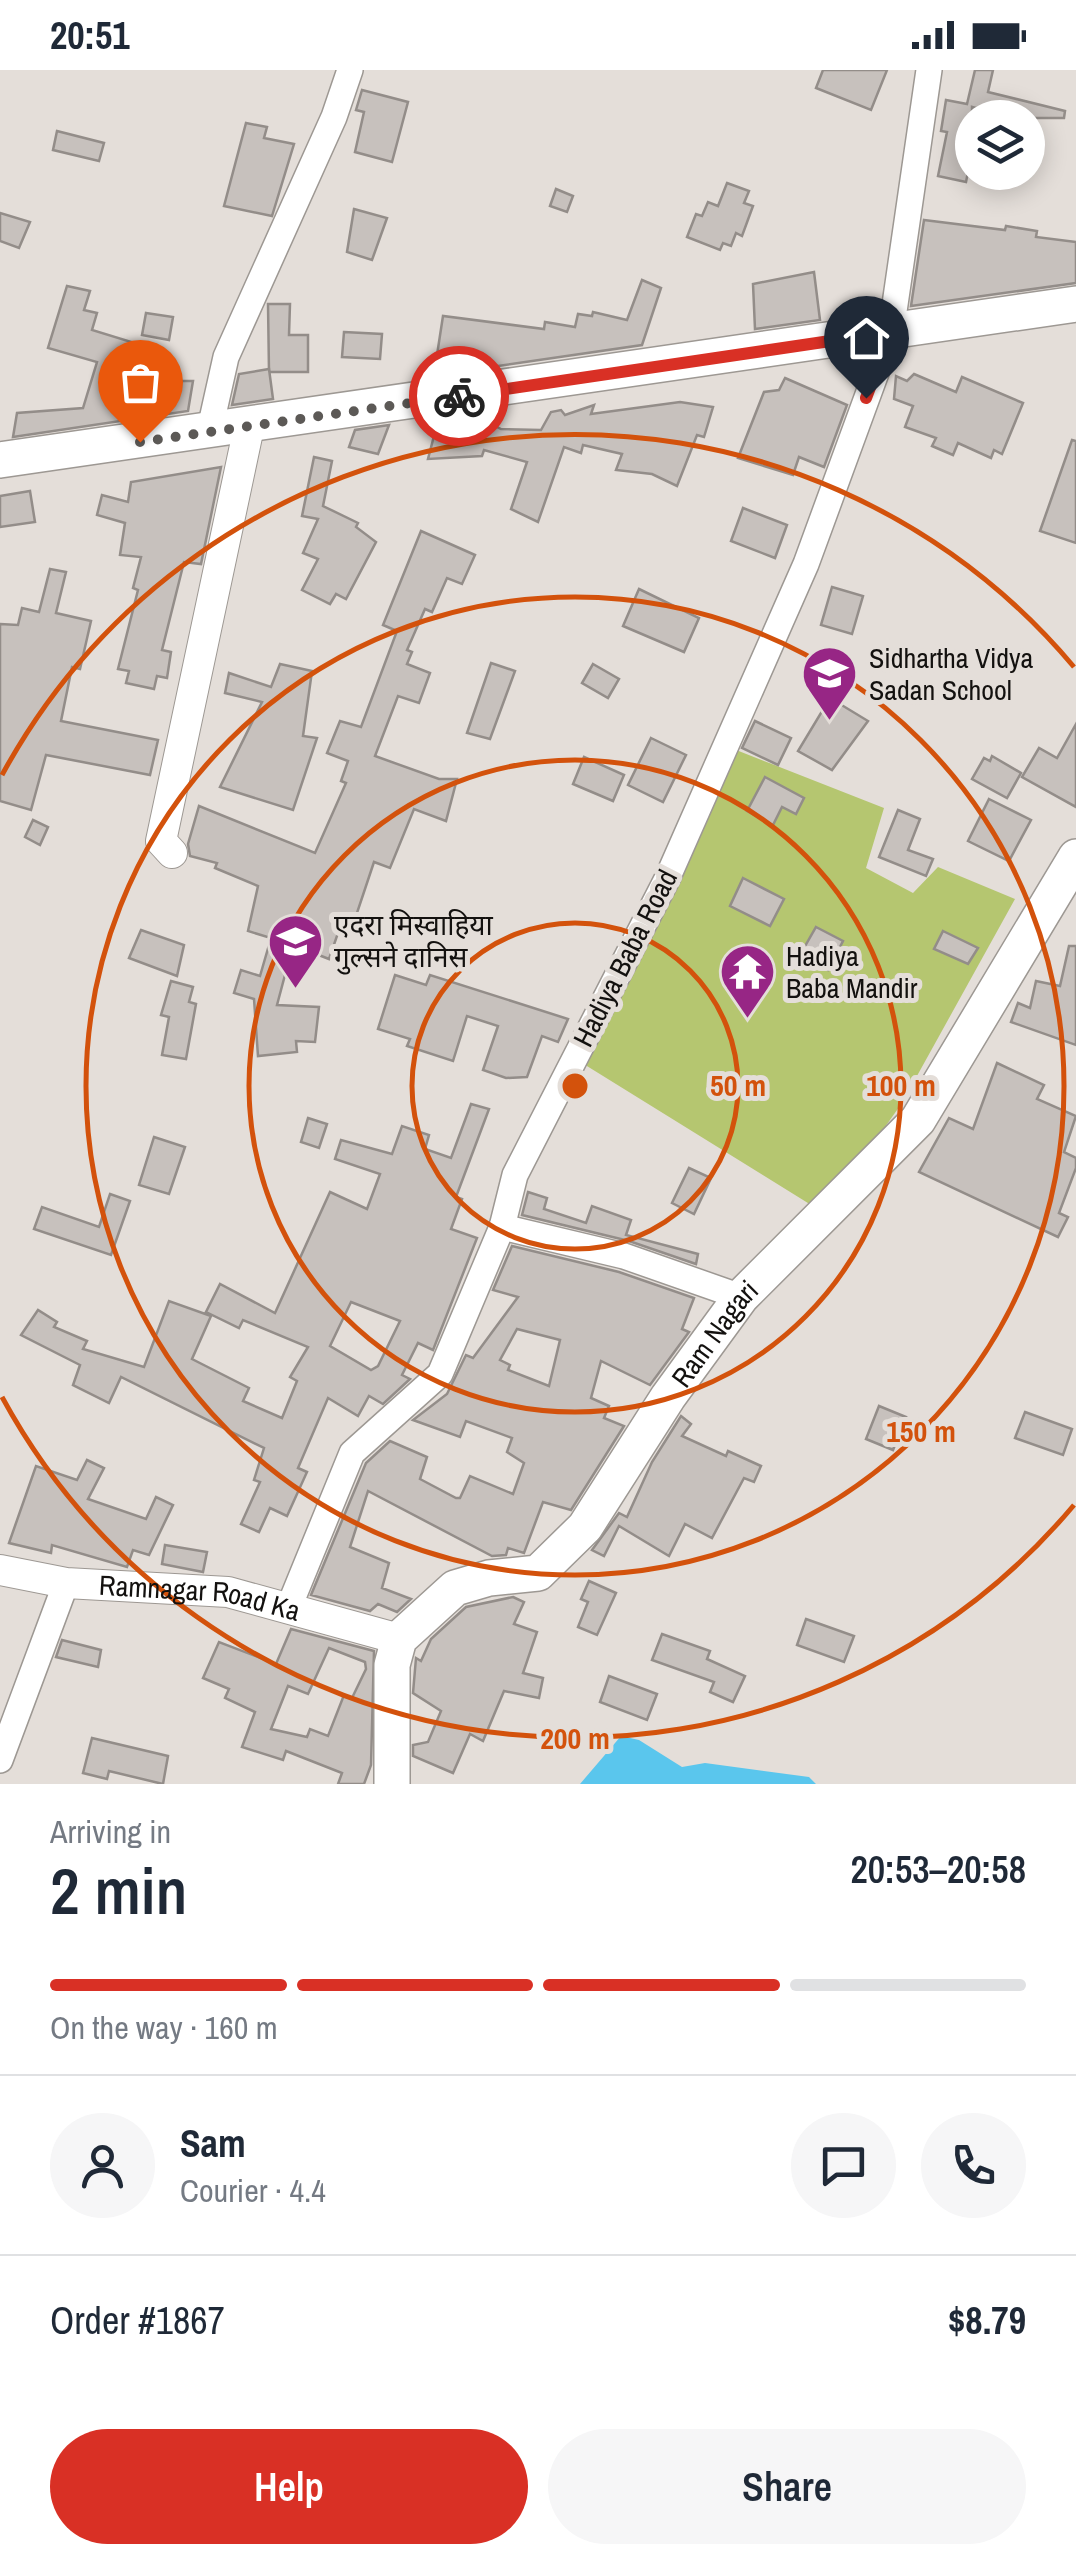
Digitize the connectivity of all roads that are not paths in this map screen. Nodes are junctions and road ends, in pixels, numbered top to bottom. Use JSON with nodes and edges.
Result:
{"nodes":[{"id":1,"x":350,"y":70,"type":"edge"},
{"id":2,"x":929,"y":70,"type":"edge"},
{"id":3,"x":1076,"y":304,"type":"edge"},
{"id":4,"x":891,"y":332,"type":"junction"},
{"id":5,"x":248,"y":427,"type":"junction"},
{"id":6,"x":209,"y":433,"type":"junction"},
{"id":7,"x":0,"y":460,"type":"edge"},
{"id":8,"x":172,"y":853,"type":"dead end"},
{"id":9,"x":1076,"y":856,"type":"edge"},
{"id":10,"x":502,"y":1228,"type":"junction"},
{"id":11,"x":742,"y":1297,"type":"junction"},
{"id":12,"x":0,"y":1570,"type":"edge"},
{"id":13,"x":66,"y":1583,"type":"junction"},
{"id":14,"x":290,"y":1607,"type":"junction"},
{"id":15,"x":400,"y":1639,"type":"junction"},
{"id":16,"x":0,"y":1760,"type":"edge"},
{"id":17,"x":392,"y":1784,"type":"edge"}],
"edges":[{"from":1,"to":6,"type":"street"},
{"from":2,"to":4,"type":"street","name":"Hadiya Baba Road"},
{"from":3,"to":4,"type":"main road"},
{"from":4,"to":5,"type":"main road"},
{"from":4,"to":10,"type":"street","name":"Hadiya Baba Road"},
{"from":5,"to":6,"type":"main road"},
{"from":5,"to":8,"type":"street"},
{"from":6,"to":7,"type":"main road"},
{"from":9,"to":11,"type":"main road","name":"Ram Nagari"},
{"from":10,"to":11,"type":"street"},
{"from":10,"to":14,"type":"street","name":"Hadiya Baba Road"},
{"from":11,"to":15,"type":"main road","name":"Ram Nagari"},
{"from":12,"to":13,"type":"street","name":"Ramnagar Road Ka"},
{"from":13,"to":14,"type":"street","name":"Ramnagar Road Ka"},
{"from":13,"to":16,"type":"street"},
{"from":14,"to":15,"type":"street","name":"Ramnagar Road Ka"},
{"from":15,"to":17,"type":"main road"}]}
